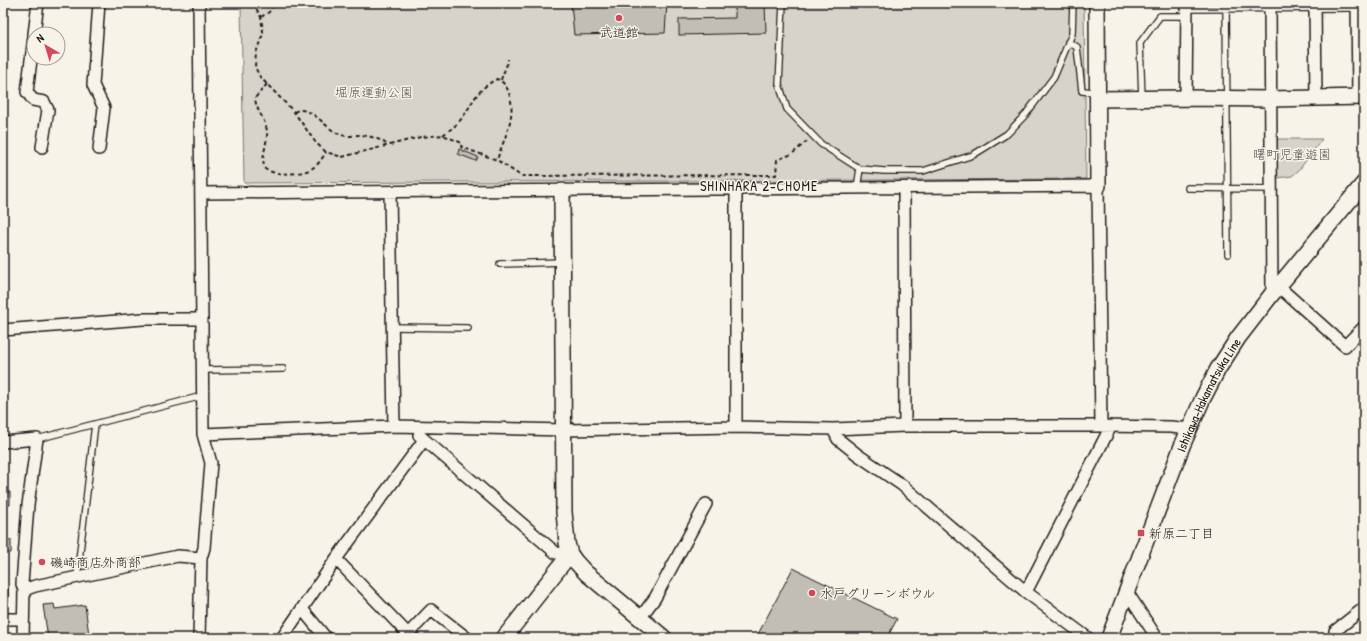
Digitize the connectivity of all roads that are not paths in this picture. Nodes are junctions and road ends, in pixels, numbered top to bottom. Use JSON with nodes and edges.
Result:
{"nodes":[{"id":1,"x":38,"y":3,"type":"edge"},
{"id":2,"x":99,"y":3,"type":"edge"},
{"id":3,"x":199,"y":3,"type":"edge"},
{"id":4,"x":783,"y":3,"type":"edge"},
{"id":5,"x":1073,"y":3,"type":"edge"},
{"id":6,"x":1097,"y":3,"type":"edge"},
{"id":7,"x":1358,"y":5,"type":"edge"},
{"id":8,"x":1226,"y":6,"type":"edge"},
{"id":9,"x":1270,"y":6,"type":"edge"},
{"id":10,"x":1315,"y":6,"type":"edge"},
{"id":11,"x":1188,"y":9,"type":"edge"},
{"id":12,"x":35,"y":26,"type":"edge"},
{"id":13,"x":1068,"y":42,"type":"junction"},
{"id":14,"x":30,"y":66,"type":"edge"},
{"id":15,"x":1098,"y":96,"type":"junction"},
{"id":16,"x":1361,"y":97,"type":"edge"},
{"id":17,"x":1142,"y":98,"type":"junction"},
{"id":18,"x":1186,"y":98,"type":"junction"},
{"id":19,"x":1227,"y":98,"type":"junction"},
{"id":20,"x":1316,"y":98,"type":"junction"},
{"id":21,"x":1270,"y":99,"type":"junction"},
{"id":22,"x":42,"y":148,"type":"dead end"},
{"id":23,"x":99,"y":149,"type":"dead end"},
{"id":24,"x":860,"y":169,"type":"junction"},
{"id":25,"x":1098,"y":186,"type":"junction"},
{"id":26,"x":1363,"y":186,"type":"edge"},
{"id":27,"x":904,"y":188,"type":"junction"},
{"id":28,"x":1188,"y":188,"type":"dead end"},
{"id":29,"x":1227,"y":188,"type":"junction"},
{"id":30,"x":857,"y":189,"type":"junction"},
{"id":31,"x":1271,"y":189,"type":"junction"},
{"id":32,"x":736,"y":190,"type":"junction"},
{"id":33,"x":562,"y":191,"type":"junction"},
{"id":34,"x":390,"y":192,"type":"junction"},
{"id":35,"x":201,"y":193,"type":"junction"},
{"id":36,"x":1228,"y":254,"type":"dead end"},
{"id":37,"x":562,"y":262,"type":"junction"},
{"id":38,"x":500,"y":264,"type":"dead end"},
{"id":39,"x":1275,"y":290,"type":"junction"},
{"id":40,"x":202,"y":319,"type":"junction"},
{"id":41,"x":392,"y":327,"type":"junction"},
{"id":42,"x":468,"y":328,"type":"dead end"},
{"id":43,"x":1364,"y":328,"type":"edge"},
{"id":44,"x":3,"y":330,"type":"edge"},
{"id":45,"x":283,"y":369,"type":"dead end"},
{"id":46,"x":202,"y":370,"type":"junction"},
{"id":47,"x":202,"y":396,"type":"junction"},
{"id":48,"x":95,"y":424,"type":"junction"},
{"id":49,"x":394,"y":426,"type":"junction"},
{"id":50,"x":905,"y":426,"type":"junction"},
{"id":51,"x":1106,"y":426,"type":"junction"},
{"id":52,"x":410,"y":427,"type":"junction"},
{"id":53,"x":736,"y":427,"type":"junction"},
{"id":54,"x":833,"y":429,"type":"junction"},
{"id":55,"x":1189,"y":429,"type":"junction"},
{"id":56,"x":563,"y":430,"type":"junction"},
{"id":57,"x":203,"y":434,"type":"junction"},
{"id":58,"x":37,"y":439,"type":"junction"},
{"id":59,"x":424,"y":440,"type":"junction"},
{"id":60,"x":3,"y":442,"type":"edge"},
{"id":61,"x":706,"y":504,"type":"dead end"},
{"id":62,"x":570,"y":554,"type":"junction"},
{"id":63,"x":200,"y":558,"type":"junction"},
{"id":64,"x":336,"y":559,"type":"junction"},
{"id":65,"x":77,"y":577,"type":"junction"},
{"id":66,"x":24,"y":590,"type":"junction"},
{"id":67,"x":1026,"y":592,"type":"junction"},
{"id":68,"x":1126,"y":592,"type":"junction"},
{"id":69,"x":1364,"y":608,"type":"edge"},
{"id":70,"x":302,"y":609,"type":"junction"},
{"id":71,"x":23,"y":618,"type":"junction"},
{"id":72,"x":640,"y":618,"type":"junction"},
{"id":73,"x":3,"y":619,"type":"edge"},
{"id":74,"x":1336,"y":634,"type":"edge"},
{"id":75,"x":406,"y":636,"type":"edge"},
{"id":76,"x":23,"y":638,"type":"edge"},
{"id":77,"x":199,"y":638,"type":"edge"},
{"id":78,"x":282,"y":638,"type":"edge"},
{"id":79,"x":326,"y":638,"type":"edge"},
{"id":80,"x":467,"y":638,"type":"edge"},
{"id":81,"x":504,"y":638,"type":"edge"},
{"id":82,"x":664,"y":638,"type":"edge"},
{"id":83,"x":1088,"y":638,"type":"edge"},
{"id":84,"x":1109,"y":638,"type":"edge"},
{"id":85,"x":1157,"y":638,"type":"edge"}],
"edges":[{"from":1,"to":12,"type":"street"},
{"from":2,"to":23,"type":"street"},
{"from":3,"to":35,"type":"street"},
{"from":4,"to":24,"type":"lane"},
{"from":5,"to":13,"type":"lane"},
{"from":6,"to":15,"type":"street"},
{"from":7,"to":10,"type":"lane"},
{"from":7,"to":16,"type":"street"},
{"from":8,"to":9,"type":"lane"},
{"from":8,"to":11,"type":"lane"},
{"from":8,"to":19,"type":"lane"},
{"from":9,"to":10,"type":"lane"},
{"from":9,"to":21,"type":"street"},
{"from":10,"to":20,"type":"street"},
{"from":11,"to":17,"type":"lane"},
{"from":11,"to":18,"type":"street"},
{"from":13,"to":15,"type":"lane"},
{"from":13,"to":24,"type":"lane"},
{"from":14,"to":22,"type":"street"},
{"from":15,"to":17,"type":"street"},
{"from":15,"to":25,"type":"street"},
{"from":16,"to":20,"type":"street"},
{"from":17,"to":18,"type":"street"},
{"from":18,"to":19,"type":"street"},
{"from":19,"to":21,"type":"street"},
{"from":19,"to":29,"type":"lane"},
{"from":20,"to":21,"type":"street"},
{"from":21,"to":31,"type":"street"},
{"from":24,"to":30,"type":"lane"},
{"from":25,"to":27,"type":"street"},
{"from":25,"to":51,"type":"street"},
{"from":26,"to":39,"type":"street","name":"Ishikawa-Hakamatsuka Line"},
{"from":27,"to":30,"type":"street"},
{"from":27,"to":50,"type":"street"},
{"from":28,"to":29,"type":"lane"},
{"from":29,"to":31,"type":"lane"},
{"from":29,"to":36,"type":"lane"},
{"from":30,"to":32,"type":"street"},
{"from":31,"to":39,"type":"street"},
{"from":32,"to":33,"type":"street"},
{"from":32,"to":53,"type":"street"},
{"from":33,"to":34,"type":"street"},
{"from":33,"to":37,"type":"street"},
{"from":34,"to":35,"type":"street"},
{"from":34,"to":41,"type":"street"},
{"from":35,"to":40,"type":"street"},
{"from":37,"to":38,"type":"lane"},
{"from":37,"to":56,"type":"street"},
{"from":39,"to":43,"type":"street"},
{"from":39,"to":55,"type":"street","name":"Ishikawa-Hakamatsuka Line"},
{"from":40,"to":44,"type":"street"},
{"from":40,"to":46,"type":"street"},
{"from":41,"to":42,"type":"lane"},
{"from":41,"to":49,"type":"street"},
{"from":45,"to":46,"type":"lane"},
{"from":46,"to":47,"type":"street"},
{"from":47,"to":48,"type":"lane"},
{"from":47,"to":57,"type":"street"},
{"from":48,"to":58,"type":"lane"},
{"from":48,"to":65,"type":"lane"},
{"from":49,"to":52,"type":"street"},
{"from":49,"to":57,"type":"street"},
{"from":50,"to":51,"type":"street"},
{"from":50,"to":54,"type":"street"},
{"from":51,"to":55,"type":"street"},
{"from":51,"to":67,"type":"street"},
{"from":52,"to":56,"type":"street"},
{"from":52,"to":59,"type":"street"},
{"from":53,"to":54,"type":"street"},
{"from":53,"to":56,"type":"street"},
{"from":54,"to":67,"type":"street"},
{"from":55,"to":68,"type":"street","name":"Ishikawa-Hakamatsuka Line"},
{"from":56,"to":62,"type":"street"},
{"from":57,"to":63,"type":"street"},
{"from":58,"to":60,"type":"street"},
{"from":58,"to":66,"type":"street"},
{"from":59,"to":62,"type":"street"},
{"from":59,"to":64,"type":"street"},
{"from":61,"to":72,"type":"street"},
{"from":62,"to":72,"type":"street"},
{"from":62,"to":81,"type":"street"},
{"from":63,"to":65,"type":"street"},
{"from":63,"to":77,"type":"street"},
{"from":64,"to":70,"type":"street"},
{"from":64,"to":75,"type":"street"},
{"from":65,"to":66,"type":"street"},
{"from":66,"to":71,"type":"street"},
{"from":67,"to":83,"type":"street"},
{"from":68,"to":84,"type":"street","name":"Ishikawa-Hakamatsuka Line"},
{"from":68,"to":85,"type":"street"},
{"from":69,"to":74,"type":"street"},
{"from":70,"to":78,"type":"street"},
{"from":70,"to":79,"type":"street"},
{"from":71,"to":73,"type":"street"},
{"from":71,"to":76,"type":"street"},
{"from":72,"to":82,"type":"street"},
{"from":75,"to":80,"type":"street"}]}
